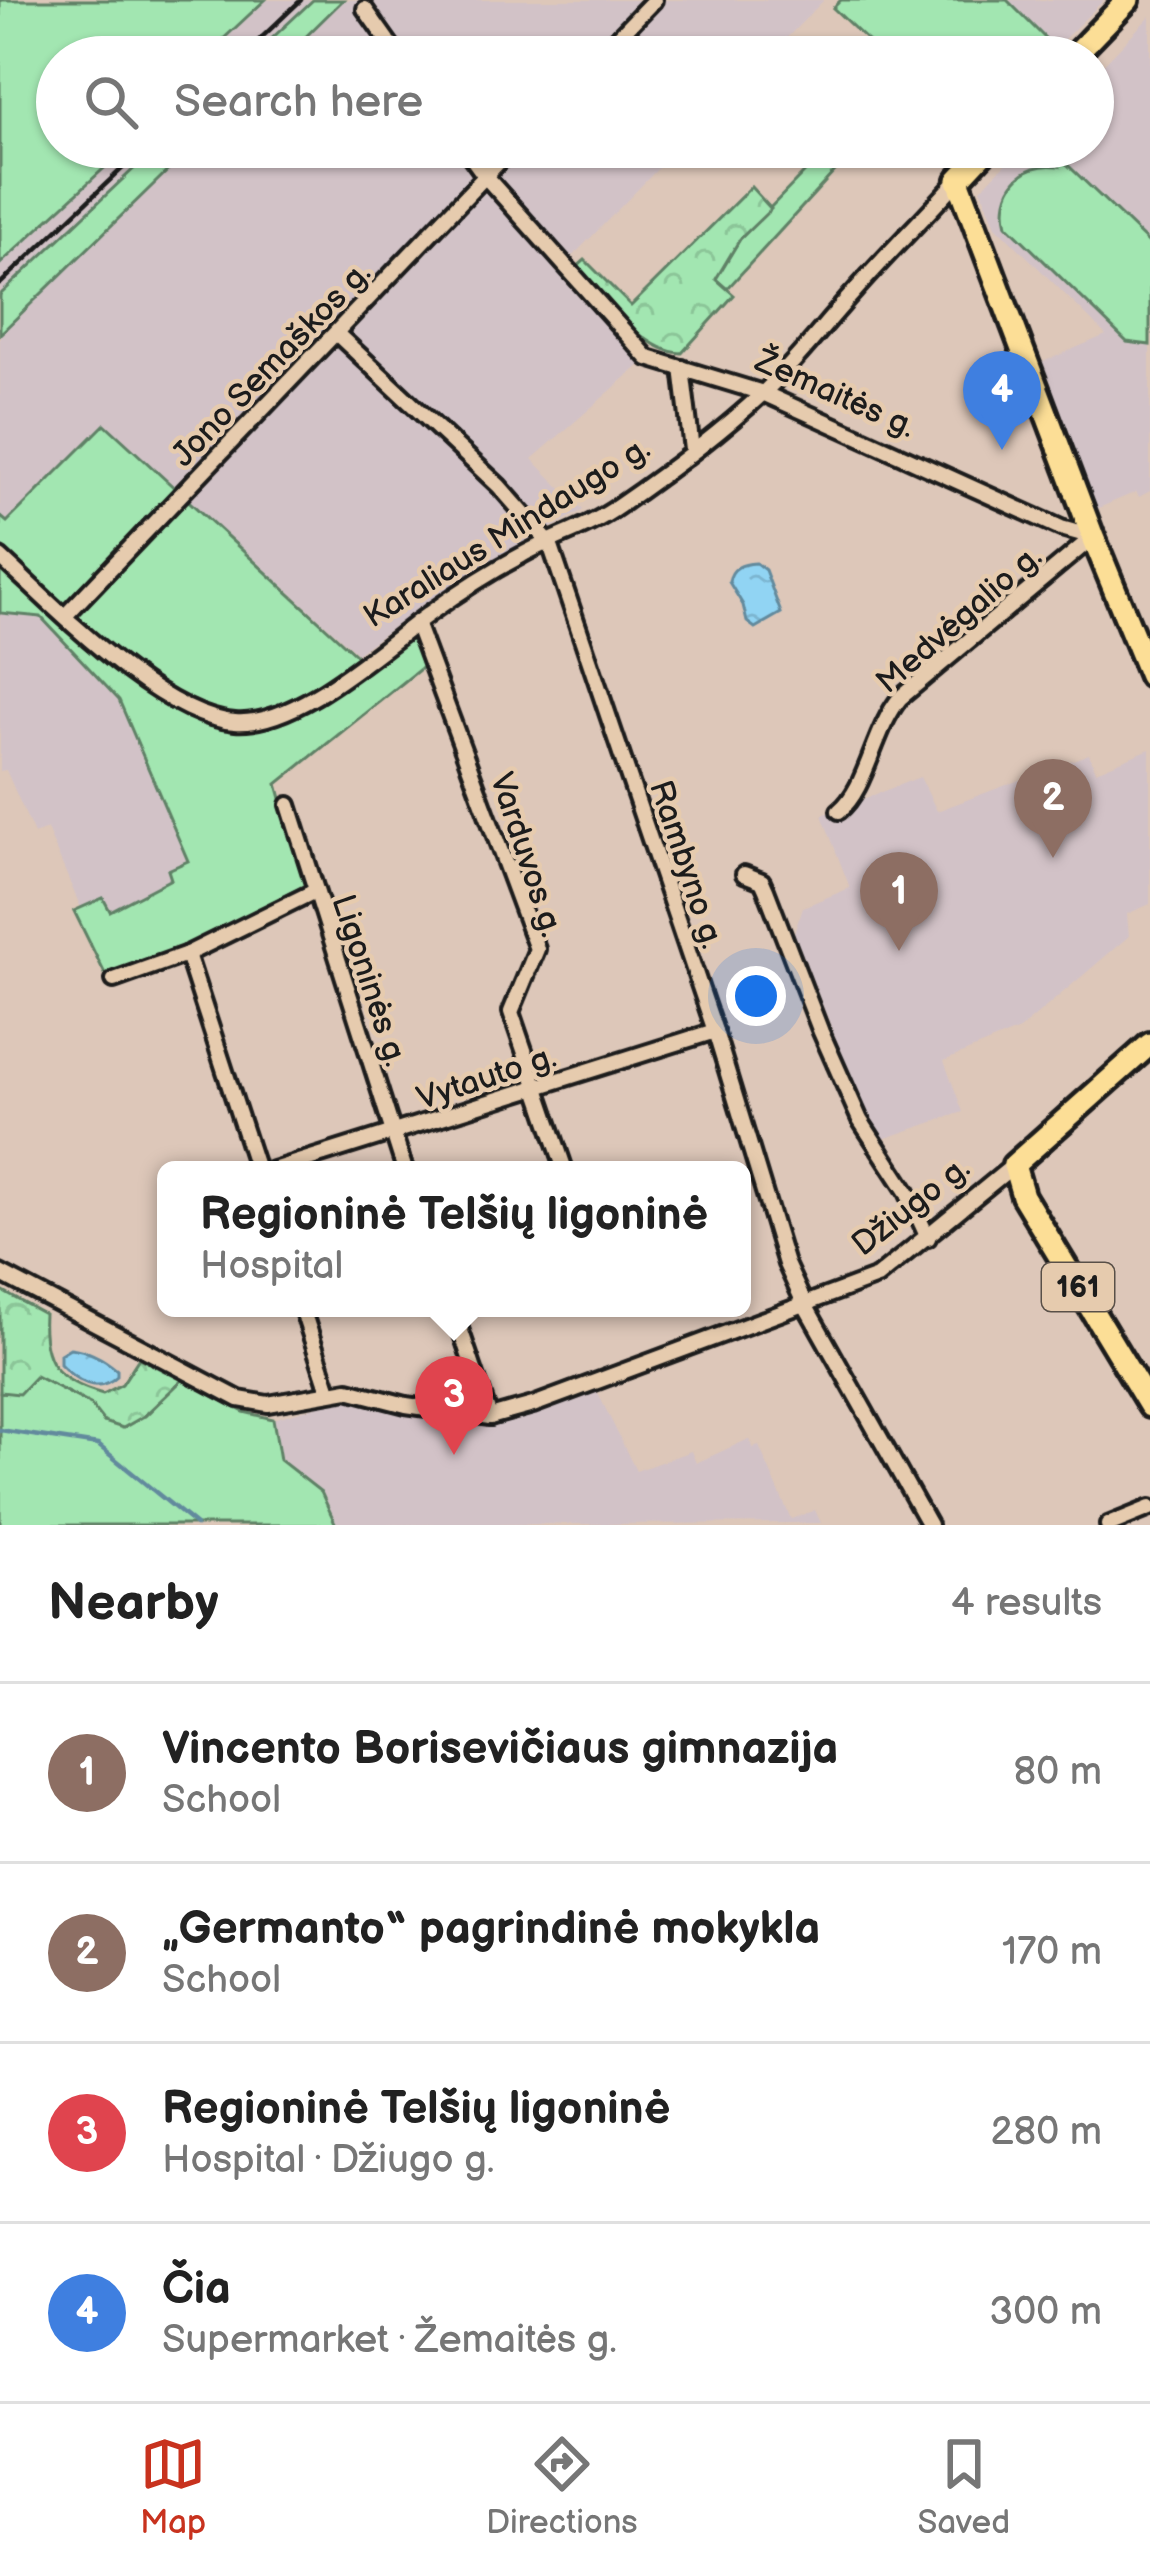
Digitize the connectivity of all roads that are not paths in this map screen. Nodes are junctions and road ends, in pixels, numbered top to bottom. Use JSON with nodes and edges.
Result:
{"nodes":[{"id":1,"x":654,"y":0,"type":"edge"},
{"id":2,"x":1128,"y":0,"type":"edge"},
{"id":3,"x":364,"y":9,"type":"dead end"},
{"id":4,"x":384,"y":36,"type":"edge"},
{"id":5,"x":619,"y":36,"type":"edge"},
{"id":6,"x":1093,"y":36,"type":"edge"},
{"id":7,"x":479,"y":168,"type":"edge"},
{"id":8,"x":493,"y":168,"type":"edge"},
{"id":9,"x":969,"y":168,"type":"edge"},
{"id":10,"x":485,"y":176,"type":"junction"},
{"id":11,"x":958,"y":180,"type":"junction"},
{"id":12,"x":336,"y":333,"type":"junction"},
{"id":13,"x":682,"y":368,"type":"junction"},
{"id":14,"x":763,"y":393,"type":"junction"},
{"id":15,"x":692,"y":450,"type":"junction"},
{"id":16,"x":1093,"y":537,"type":"junction"},
{"id":17,"x":550,"y":544,"type":"junction"},
{"id":18,"x":0,"y":557,"type":"edge"},
{"id":19,"x":65,"y":616,"type":"junction"},
{"id":20,"x":416,"y":623,"type":"junction"},
{"id":21,"x":1150,"y":676,"type":"edge"},
{"id":22,"x":289,"y":806,"type":"dead end"},
{"id":23,"x":839,"y":812,"type":"dead end"},
{"id":24,"x":744,"y":874,"type":"dead end"},
{"id":25,"x":315,"y":891,"type":"junction"},
{"id":26,"x":187,"y":954,"type":"junction"},
{"id":27,"x":114,"y":980,"type":"dead end"},
{"id":28,"x":715,"y":1031,"type":"junction"},
{"id":29,"x":1150,"y":1044,"type":"edge"},
{"id":30,"x":537,"y":1088,"type":"junction"},
{"id":31,"x":393,"y":1135,"type":"junction"},
{"id":32,"x":254,"y":1161,"type":"edge"},
{"id":33,"x":304,"y":1161,"type":"edge"},
{"id":34,"x":402,"y":1161,"type":"edge"},
{"id":35,"x":562,"y":1161,"type":"edge"},
{"id":36,"x":1014,"y":1165,"type":"junction"},
{"id":37,"x":928,"y":1238,"type":"junction"},
{"id":38,"x":0,"y":1273,"type":"edge"},
{"id":39,"x":804,"y":1303,"type":"junction"},
{"id":40,"x":305,"y":1317,"type":"edge"},
{"id":41,"x":456,"y":1317,"type":"edge"},
{"id":42,"x":328,"y":1391,"type":"junction"},
{"id":43,"x":1150,"y":1406,"type":"edge"},
{"id":44,"x":490,"y":1417,"type":"junction"},
{"id":45,"x":1150,"y":1508,"type":"edge"},
{"id":46,"x":929,"y":1525,"type":"edge"},
{"id":47,"x":1108,"y":1525,"type":"edge"}],
"edges":[{"from":1,"to":5,"type":"street"},
{"from":2,"to":6,"type":"main road"},
{"from":3,"to":4,"type":"street"},
{"from":7,"to":10,"type":"street","name":"Žemaitės g."},
{"from":8,"to":10,"type":"street","name":"Jono Semaškos g."},
{"from":9,"to":11,"type":"main road","name":"Karaliaus Mindaugo g."},
{"from":10,"to":12,"type":"street","name":"Jono Semaškos g."},
{"from":10,"to":13,"type":"street","name":"Žemaitės g."},
{"from":11,"to":14,"type":"street","name":"Karaliaus Mindaugo g."},
{"from":11,"to":16,"type":"main road"},
{"from":12,"to":17,"type":"street"},
{"from":12,"to":19,"type":"street","name":"Jono Semaškos g."},
{"from":13,"to":14,"type":"street","name":"Žemaitės g."},
{"from":13,"to":15,"type":"street"},
{"from":14,"to":15,"type":"street","name":"Karaliaus Mindaugo g."},
{"from":14,"to":16,"type":"street","name":"Žemaitės g."},
{"from":15,"to":17,"type":"street","name":"Karaliaus Mindaugo g."},
{"from":16,"to":21,"type":"main road"},
{"from":16,"to":23,"type":"street","name":"Medvėgalio g."},
{"from":17,"to":20,"type":"street","name":"Karaliaus Mindaugo g."},
{"from":17,"to":28,"type":"street","name":"Rambyno g."},
{"from":18,"to":19,"type":"street","name":"Karaliaus Mindaugo g."},
{"from":19,"to":20,"type":"street","name":"Karaliaus Mindaugo g."},
{"from":20,"to":30,"type":"street","name":"Varduvos g."},
{"from":22,"to":25,"type":"street","name":"Ligoninės g."},
{"from":24,"to":37,"type":"street"},
{"from":25,"to":26,"type":"street"},
{"from":25,"to":31,"type":"street","name":"Ligoninės g."},
{"from":26,"to":27,"type":"street"},
{"from":26,"to":32,"type":"street"},
{"from":28,"to":30,"type":"street","name":"Vytauto g."},
{"from":28,"to":39,"type":"street","name":"Rambyno g."},
{"from":29,"to":36,"type":"main road","name":"Džiugo g."},
{"from":30,"to":31,"type":"street","name":"Vytauto g."},
{"from":30,"to":35,"type":"street","name":"Varduvos g."},
{"from":31,"to":33,"type":"street","name":"Vytauto g."},
{"from":31,"to":34,"type":"street","name":"Ligoninės g."},
{"from":36,"to":37,"type":"street","name":"Džiugo g."},
{"from":36,"to":43,"type":"main road","number":"161"},
{"from":37,"to":39,"type":"street","name":"Džiugo g."},
{"from":38,"to":42,"type":"street","name":"Džiugo g."},
{"from":39,"to":44,"type":"street","name":"Džiugo g."},
{"from":39,"to":46,"type":"street","name":"Rambyno g."},
{"from":40,"to":42,"type":"street"},
{"from":41,"to":44,"type":"street"},
{"from":42,"to":44,"type":"street","name":"Džiugo g."},
{"from":45,"to":47,"type":"street"}]}
